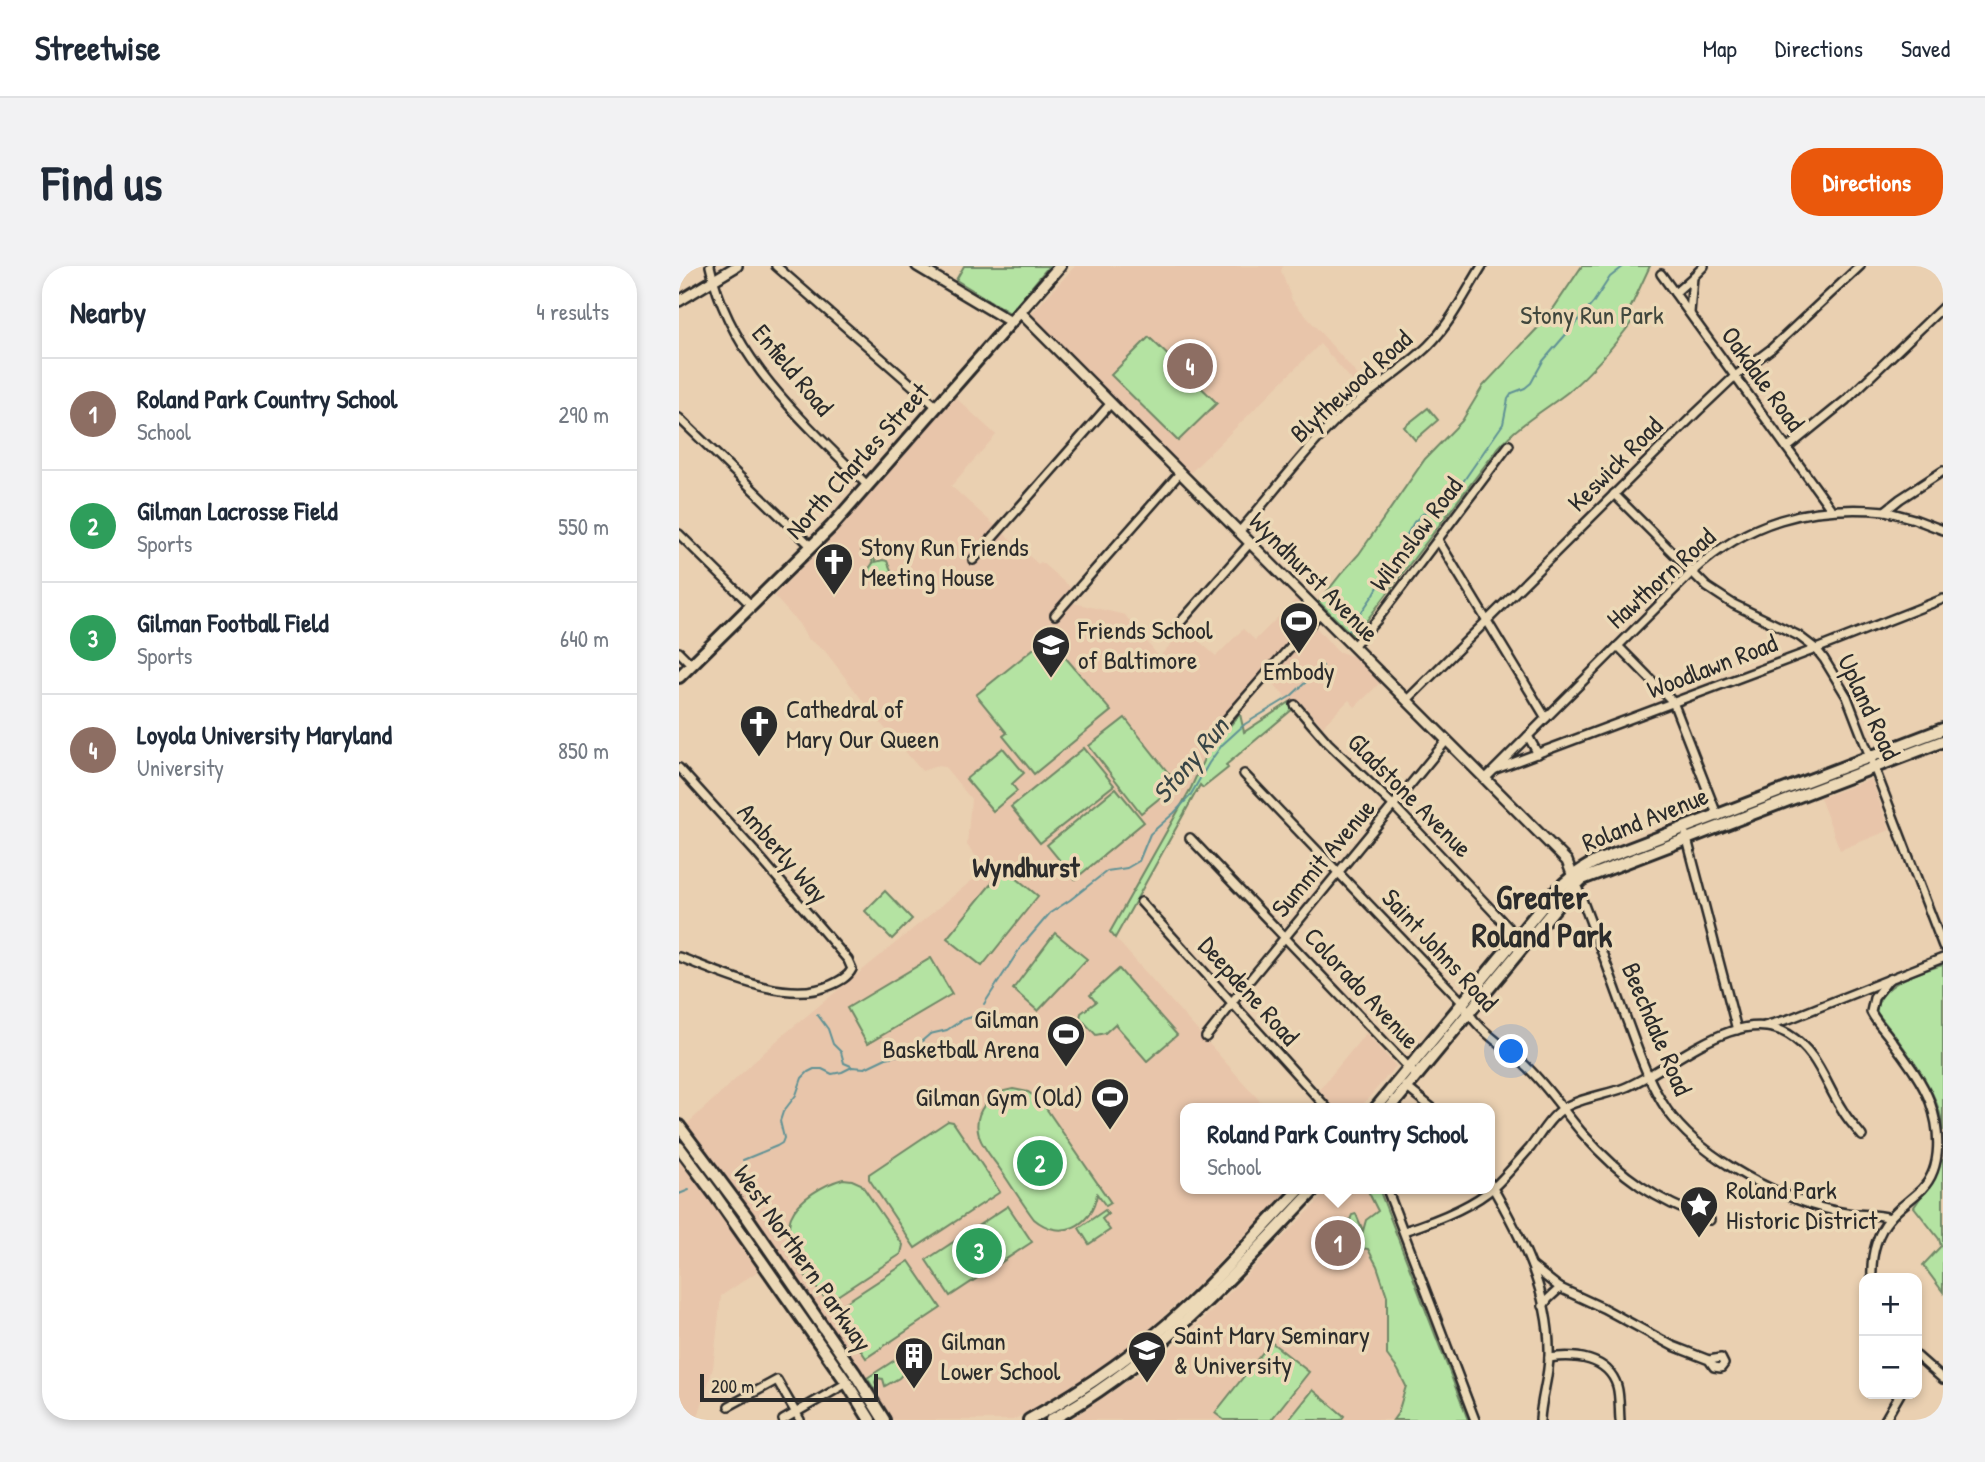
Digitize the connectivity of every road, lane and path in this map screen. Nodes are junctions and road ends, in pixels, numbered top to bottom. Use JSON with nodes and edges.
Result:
{"nodes":[{"id":1,"x":710,"y":266,"type":"edge"},
{"id":2,"x":737,"y":266,"type":"edge"},
{"id":3,"x":776,"y":266,"type":"edge"},
{"id":4,"x":917,"y":266,"type":"edge"},
{"id":5,"x":1060,"y":266,"type":"edge"},
{"id":6,"x":1482,"y":266,"type":"edge"},
{"id":7,"x":1704,"y":266,"type":"edge"},
{"id":8,"x":1860,"y":266,"type":"edge"},
{"id":9,"x":1661,"y":274,"type":"dead end"},
{"id":10,"x":1693,"y":277,"type":"junction"},
{"id":11,"x":713,"y":281,"type":"junction"},
{"id":12,"x":1675,"y":293,"type":"junction"},
{"id":13,"x":679,"y":301,"type":"edge"},
{"id":14,"x":1943,"y":307,"type":"edge"},
{"id":15,"x":1020,"y":312,"type":"junction"},
{"id":16,"x":1690,"y":313,"type":"junction"},
{"id":17,"x":1011,"y":322,"type":"junction"},
{"id":18,"x":1735,"y":376,"type":"junction"},
{"id":19,"x":1111,"y":403,"type":"junction"},
{"id":20,"x":937,"y":407,"type":"junction"},
{"id":21,"x":679,"y":418,"type":"edge"},
{"id":22,"x":1509,"y":445,"type":"dead end"},
{"id":23,"x":1787,"y":447,"type":"junction"},
{"id":24,"x":1943,"y":471,"type":"edge"},
{"id":25,"x":1180,"y":473,"type":"junction"},
{"id":26,"x":868,"y":486,"type":"junction"},
{"id":27,"x":1613,"y":494,"type":"junction"},
{"id":28,"x":1831,"y":509,"type":"junction"},
{"id":29,"x":1885,"y":511,"type":"junction"},
{"id":30,"x":1943,"y":530,"type":"edge"},
{"id":31,"x":1239,"y":531,"type":"junction"},
{"id":32,"x":679,"y":534,"type":"edge"},
{"id":33,"x":1438,"y":540,"type":"junction"},
{"id":34,"x":1250,"y":543,"type":"junction"},
{"id":35,"x":812,"y":547,"type":"junction"},
{"id":36,"x":973,"y":560,"type":"dead end"},
{"id":37,"x":1691,"y":573,"type":"junction"},
{"id":38,"x":1943,"y":599,"type":"edge"},
{"id":39,"x":752,"y":606,"type":"junction"},
{"id":40,"x":1320,"y":613,"type":"junction"},
{"id":41,"x":1055,"y":615,"type":"dead end"},
{"id":42,"x":1487,"y":621,"type":"junction"},
{"id":43,"x":1171,"y":633,"type":"dead end"},
{"id":44,"x":1353,"y":646,"type":"junction"},
{"id":45,"x":1618,"y":646,"type":"junction"},
{"id":46,"x":1816,"y":649,"type":"junction"},
{"id":47,"x":679,"y":652,"type":"edge"},
{"id":48,"x":692,"y":665,"type":"junction"},
{"id":49,"x":679,"y":677,"type":"edge"},
{"id":50,"x":1407,"y":700,"type":"junction"},
{"id":51,"x":1673,"y":702,"type":"junction"},
{"id":52,"x":1294,"y":705,"type":"dead end"},
{"id":53,"x":1546,"y":718,"type":"junction"},
{"id":54,"x":1943,"y":729,"type":"edge"},
{"id":55,"x":1528,"y":736,"type":"junction"},
{"id":56,"x":1447,"y":740,"type":"junction"},
{"id":57,"x":1943,"y":741,"type":"edge"},
{"id":58,"x":1205,"y":744,"type":"dead end"},
{"id":59,"x":1538,"y":754,"type":"junction"},
{"id":60,"x":1873,"y":762,"type":"junction"},
{"id":61,"x":679,"y":768,"type":"edge"},
{"id":62,"x":1494,"y":770,"type":"junction"},
{"id":63,"x":1244,"y":774,"type":"dead end"},
{"id":64,"x":1486,"y":778,"type":"junction"},
{"id":65,"x":1394,"y":806,"type":"junction"},
{"id":66,"x":1719,"y":820,"type":"junction"},
{"id":67,"x":1686,"y":833,"type":"junction"},
{"id":68,"x":1190,"y":838,"type":"dead end"},
{"id":69,"x":1339,"y":872,"type":"junction"},
{"id":70,"x":1574,"y":880,"type":"junction"},
{"id":71,"x":1141,"y":902,"type":"dead end"},
{"id":72,"x":1285,"y":937,"type":"junction"},
{"id":73,"x":1521,"y":941,"type":"junction"},
{"id":74,"x":1943,"y":946,"type":"edge"},
{"id":75,"x":679,"y":957,"type":"edge"},
{"id":76,"x":1943,"y":958,"type":"edge"},
{"id":77,"x":1889,"y":979,"type":"junction"},
{"id":78,"x":1867,"y":987,"type":"junction"},
{"id":79,"x":1874,"y":998,"type":"junction"},
{"id":80,"x":1231,"y":1003,"type":"junction"},
{"id":81,"x":1466,"y":1008,"type":"junction"},
{"id":82,"x":1789,"y":1019,"type":"junction"},
{"id":83,"x":1763,"y":1027,"type":"junction"},
{"id":84,"x":1737,"y":1030,"type":"junction"},
{"id":85,"x":1790,"y":1036,"type":"junction"},
{"id":86,"x":1206,"y":1037,"type":"dead end"},
{"id":87,"x":1413,"y":1072,"type":"junction"},
{"id":88,"x":1648,"y":1077,"type":"junction"},
{"id":89,"x":1403,"y":1085,"type":"junction"},
{"id":90,"x":1322,"y":1103,"type":"edge"},
{"id":91,"x":1382,"y":1103,"type":"edge"},
{"id":92,"x":1393,"y":1103,"type":"edge"},
{"id":93,"x":1425,"y":1103,"type":"edge"},
{"id":94,"x":1563,"y":1108,"type":"junction"},
{"id":95,"x":679,"y":1126,"type":"edge"},
{"id":96,"x":1862,"y":1136,"type":"dead end"},
{"id":97,"x":679,"y":1147,"type":"edge"},
{"id":98,"x":1495,"y":1182,"type":"edge"},
{"id":99,"x":1495,"y":1191,"type":"edge"},
{"id":100,"x":1295,"y":1194,"type":"edge"},
{"id":101,"x":1310,"y":1194,"type":"edge"},
{"id":102,"x":1389,"y":1194,"type":"edge"},
{"id":103,"x":1479,"y":1194,"type":"edge"},
{"id":104,"x":1890,"y":1218,"type":"junction"},
{"id":105,"x":1710,"y":1220,"type":"dead end"},
{"id":106,"x":1404,"y":1231,"type":"junction"},
{"id":107,"x":1531,"y":1266,"type":"junction"},
{"id":108,"x":1872,"y":1273,"type":"edge"},
{"id":109,"x":1560,"y":1288,"type":"junction"},
{"id":110,"x":1543,"y":1306,"type":"junction"},
{"id":111,"x":1549,"y":1358,"type":"junction"},
{"id":112,"x":1709,"y":1360,"type":"dead end"},
{"id":113,"x":1922,"y":1367,"type":"edge"},
{"id":114,"x":1943,"y":1379,"type":"edge"},
{"id":115,"x":847,"y":1383,"type":"junction"},
{"id":116,"x":1897,"y":1399,"type":"edge"},
{"id":117,"x":729,"y":1406,"type":"dead end"},
{"id":118,"x":798,"y":1416,"type":"edge"},
{"id":119,"x":783,"y":1420,"type":"edge"},
{"id":120,"x":870,"y":1420,"type":"edge"},
{"id":121,"x":884,"y":1420,"type":"edge"},
{"id":122,"x":1029,"y":1420,"type":"edge"},
{"id":123,"x":1051,"y":1420,"type":"edge"},
{"id":124,"x":1475,"y":1420,"type":"edge"},
{"id":125,"x":1540,"y":1420,"type":"edge"},
{"id":126,"x":1620,"y":1420,"type":"edge"},
{"id":127,"x":1885,"y":1420,"type":"edge"}],
"edges":[{"from":1,"to":11,"type":"street","name":"Enfield Road"},
{"from":2,"to":11,"type":"street"},
{"from":3,"to":20,"type":"street"},
{"from":4,"to":17,"type":"street"},
{"from":5,"to":15,"type":"main road","name":"North Charles Street"},
{"from":6,"to":31,"type":"street","name":"Blythewood Road"},
{"from":7,"to":10,"type":"street"},
{"from":8,"to":18,"type":"street","name":"Keswick Road"},
{"from":9,"to":12,"type":"street","name":"Oakdale Road"},
{"from":10,"to":12,"type":"street"},
{"from":10,"to":16,"type":"street"},
{"from":11,"to":13,"type":"street"},
{"from":11,"to":26,"type":"street","name":"Enfield Road"},
{"from":12,"to":16,"type":"street","name":"Oakdale Road"},
{"from":14,"to":23,"type":"street"},
{"from":15,"to":17,"type":"main road","name":"North Charles Street"},
{"from":15,"to":19,"type":"street","name":"Wyndhurst Avenue"},
{"from":16,"to":18,"type":"street","name":"Oakdale Road"},
{"from":17,"to":20,"type":"main road","name":"North Charles Street"},
{"from":18,"to":23,"type":"street","name":"Oakdale Road"},
{"from":18,"to":27,"type":"street","name":"Keswick Road"},
{"from":19,"to":25,"type":"street","name":"Wyndhurst Avenue"},
{"from":19,"to":36,"type":"street"},
{"from":20,"to":26,"type":"main road","name":"North Charles Street"},
{"from":21,"to":35,"type":"street"},
{"from":22,"to":33,"type":"street","name":"Wilmslow Road"},
{"from":23,"to":28,"type":"street","name":"Oakdale Road"},
{"from":24,"to":29,"type":"street"},
{"from":25,"to":31,"type":"street","name":"Wyndhurst Avenue"},
{"from":25,"to":41,"type":"street"},
{"from":26,"to":35,"type":"main road","name":"North Charles Street"},
{"from":27,"to":37,"type":"street","name":"Upland Road"},
{"from":27,"to":42,"type":"street","name":"Keswick Road"},
{"from":28,"to":29,"type":"street","name":"Hawthorn Road"},
{"from":28,"to":37,"type":"street","name":"Hawthorn Road"},
{"from":29,"to":30,"type":"street"},
{"from":31,"to":34,"type":"street","name":"Wyndhurst Avenue"},
{"from":32,"to":39,"type":"street"},
{"from":33,"to":42,"type":"street"},
{"from":33,"to":44,"type":"street","name":"Wilmslow Road"},
{"from":34,"to":40,"type":"street","name":"Wyndhurst Avenue"},
{"from":34,"to":43,"type":"street"},
{"from":35,"to":39,"type":"main road","name":"North Charles Street"},
{"from":37,"to":45,"type":"street","name":"Hawthorn Road"},
{"from":37,"to":46,"type":"street","name":"Upland Road"},
{"from":38,"to":46,"type":"street","name":"Woodlawn Road"},
{"from":39,"to":48,"type":"main road","name":"North Charles Street"},
{"from":40,"to":44,"type":"street","name":"Wyndhurst Avenue"},
{"from":40,"to":58,"type":"street"},
{"from":42,"to":50,"type":"street","name":"Keswick Road"},
{"from":42,"to":53,"type":"street"},
{"from":44,"to":50,"type":"street","name":"Wyndhurst Avenue"},
{"from":45,"to":51,"type":"street"},
{"from":45,"to":53,"type":"street","name":"Hawthorn Road"},
{"from":46,"to":51,"type":"street","name":"Woodlawn Road"},
{"from":46,"to":60,"type":"street","name":"Upland Road"},
{"from":47,"to":48,"type":"street"},
{"from":48,"to":49,"type":"main road","name":"North Charles Street"},
{"from":50,"to":56,"type":"street","name":"Wyndhurst Avenue"},
{"from":51,"to":59,"type":"street","name":"Woodlawn Road"},
{"from":51,"to":66,"type":"street"},
{"from":52,"to":65,"type":"street","name":"Gladstone Avenue"},
{"from":53,"to":55,"type":"street","name":"Hawthorn Road"},
{"from":54,"to":60,"type":"main road","name":"Roland Avenue"},
{"from":55,"to":59,"type":"street"},
{"from":55,"to":62,"type":"street","name":"Hawthorn Road"},
{"from":56,"to":64,"type":"street","name":"Wyndhurst Avenue"},
{"from":56,"to":65,"type":"street","name":"Summit Avenue"},
{"from":57,"to":60,"type":"main road","name":"Roland Avenue"},
{"from":59,"to":62,"type":"street","name":"Woodlawn Road"},
{"from":60,"to":66,"type":"main road","name":"Roland Avenue"},
{"from":60,"to":74,"type":"street","name":"Upland Road"},
{"from":61,"to":75,"type":"street","name":"Amberly Way"},
{"from":62,"to":64,"type":"street","name":"Hawthorn Road"},
{"from":63,"to":69,"type":"street","name":"Saint Johns Road"},
{"from":64,"to":70,"type":"street","name":"Wyndhurst Avenue"},
{"from":65,"to":69,"type":"street","name":"Summit Avenue"},
{"from":65,"to":73,"type":"street","name":"Gladstone Avenue"},
{"from":66,"to":67,"type":"main road","name":"Roland Avenue"},
{"from":67,"to":70,"type":"main road","name":"Roland Avenue"},
{"from":67,"to":84,"type":"street"},
{"from":68,"to":72,"type":"street","name":"Colorado Avenue"},
{"from":69,"to":72,"type":"street","name":"Summit Avenue"},
{"from":69,"to":81,"type":"street","name":"Saint Johns Road"},
{"from":70,"to":73,"type":"main road","name":"Roland Avenue"},
{"from":70,"to":88,"type":"street","name":"Beechdale Road"},
{"from":71,"to":80,"type":"street","name":"Deepdene Road"},
{"from":72,"to":80,"type":"street","name":"Summit Avenue"},
{"from":72,"to":87,"type":"street","name":"Colorado Avenue"},
{"from":73,"to":81,"type":"main road","name":"Roland Avenue"},
{"from":76,"to":77,"type":"street"},
{"from":77,"to":78,"type":"street"},
{"from":77,"to":79,"type":"street"},
{"from":78,"to":79,"type":"street"},
{"from":78,"to":82,"type":"street"},
{"from":79,"to":104,"type":"street"},
{"from":80,"to":86,"type":"street","name":"Summit Avenue"},
{"from":80,"to":90,"type":"street","name":"Deepdene Road"},
{"from":81,"to":87,"type":"main road","name":"Roland Avenue"},
{"from":81,"to":94,"type":"street","name":"Saint Johns Road"},
{"from":82,"to":83,"type":"street"},
{"from":82,"to":85,"type":"street"},
{"from":83,"to":84,"type":"street"},
{"from":83,"to":85,"type":"street"},
{"from":84,"to":88,"type":"street"},
{"from":85,"to":96,"type":"street"},
{"from":87,"to":89,"type":"main road","name":"Roland Avenue"},
{"from":88,"to":94,"type":"street"},
{"from":88,"to":104,"type":"street","name":"Beechdale Road"},
{"from":89,"to":91,"type":"main road","name":"Roland Avenue"},
{"from":89,"to":92,"type":"main road","name":"Roland Avenue"},
{"from":89,"to":93,"type":"street"},
{"from":94,"to":98,"type":"street"},
{"from":94,"to":105,"type":"street","name":"Saint Johns Road"},
{"from":95,"to":121,"type":"main road","name":"West Northern Parkway"},
{"from":97,"to":115,"type":"main road","name":"West Northern Parkway"},
{"from":99,"to":107,"type":"street"},
{"from":100,"to":122,"type":"main road"},
{"from":101,"to":123,"type":"main road"},
{"from":102,"to":106,"type":"street"},
{"from":103,"to":106,"type":"street"},
{"from":104,"to":108,"type":"street"},
{"from":106,"to":124,"type":"street"},
{"from":107,"to":109,"type":"street"},
{"from":107,"to":110,"type":"street"},
{"from":109,"to":110,"type":"street"},
{"from":109,"to":112,"type":"street"},
{"from":110,"to":111,"type":"street"},
{"from":111,"to":125,"type":"street"},
{"from":111,"to":126,"type":"street"},
{"from":113,"to":114,"type":"street"},
{"from":115,"to":118,"type":"street"},
{"from":115,"to":120,"type":"main road","name":"West Northern Parkway"},
{"from":116,"to":127,"type":"street"},
{"from":117,"to":118,"type":"street"},
{"from":118,"to":119,"type":"street"}]}
